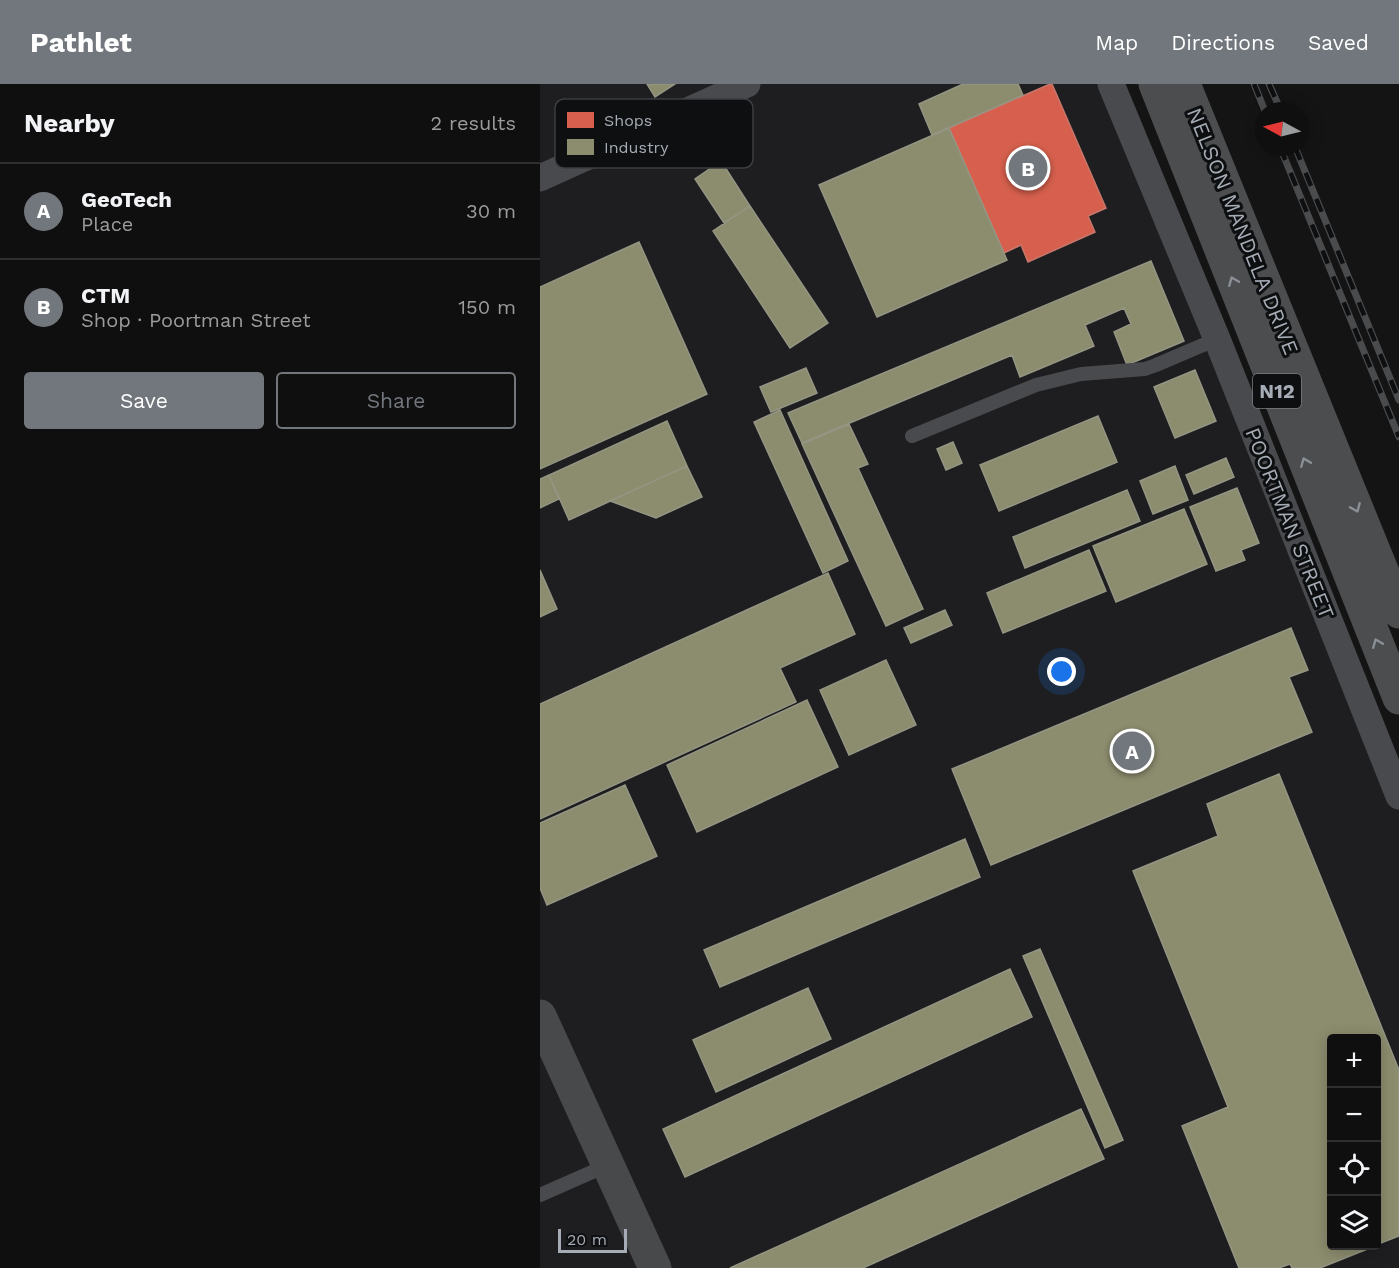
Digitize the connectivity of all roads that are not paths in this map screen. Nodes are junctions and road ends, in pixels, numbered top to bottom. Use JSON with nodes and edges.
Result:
{"nodes":[{"id":1,"x":747,"y":84,"type":"edge"},
{"id":2,"x":1111,"y":84,"type":"edge"},
{"id":3,"x":1155,"y":84,"type":"edge"},
{"id":4,"x":1184,"y":84,"type":"edge"},
{"id":5,"x":714,"y":99,"type":"edge"},
{"id":6,"x":562,"y":168,"type":"edge"},
{"id":7,"x":540,"y":178,"type":"edge"},
{"id":8,"x":1217,"y":339,"type":"junction"},
{"id":9,"x":912,"y":436,"type":"dead end"},
{"id":10,"x":1399,"y":612,"type":"edge"},
{"id":11,"x":1399,"y":698,"type":"edge"},
{"id":12,"x":1399,"y":796,"type":"edge"},
{"id":13,"x":540,"y":1016,"type":"edge"},
{"id":14,"x":608,"y":1165,"type":"junction"},
{"id":15,"x":540,"y":1195,"type":"edge"},
{"id":16,"x":655,"y":1268,"type":"edge"}],
"edges":[{"from":1,"to":5,"type":"street"},
{"from":2,"to":8,"type":"street","name":"POORTMAN STREET"},
{"from":11,"to":3,"type":"highway","name":"NELSON MANDELA DRIVE","number":"N12","one_way":true},
{"from":4,"to":10,"type":"highway","name":"NELSON MANDELA DRIVE","number":"N12","one_way":true},
{"from":6,"to":7,"type":"street"},
{"from":8,"to":9,"type":"lane"},
{"from":8,"to":12,"type":"street","name":"POORTMAN STREET"},
{"from":13,"to":14,"type":"street"},
{"from":14,"to":15,"type":"lane"},
{"from":14,"to":16,"type":"street"}]}
